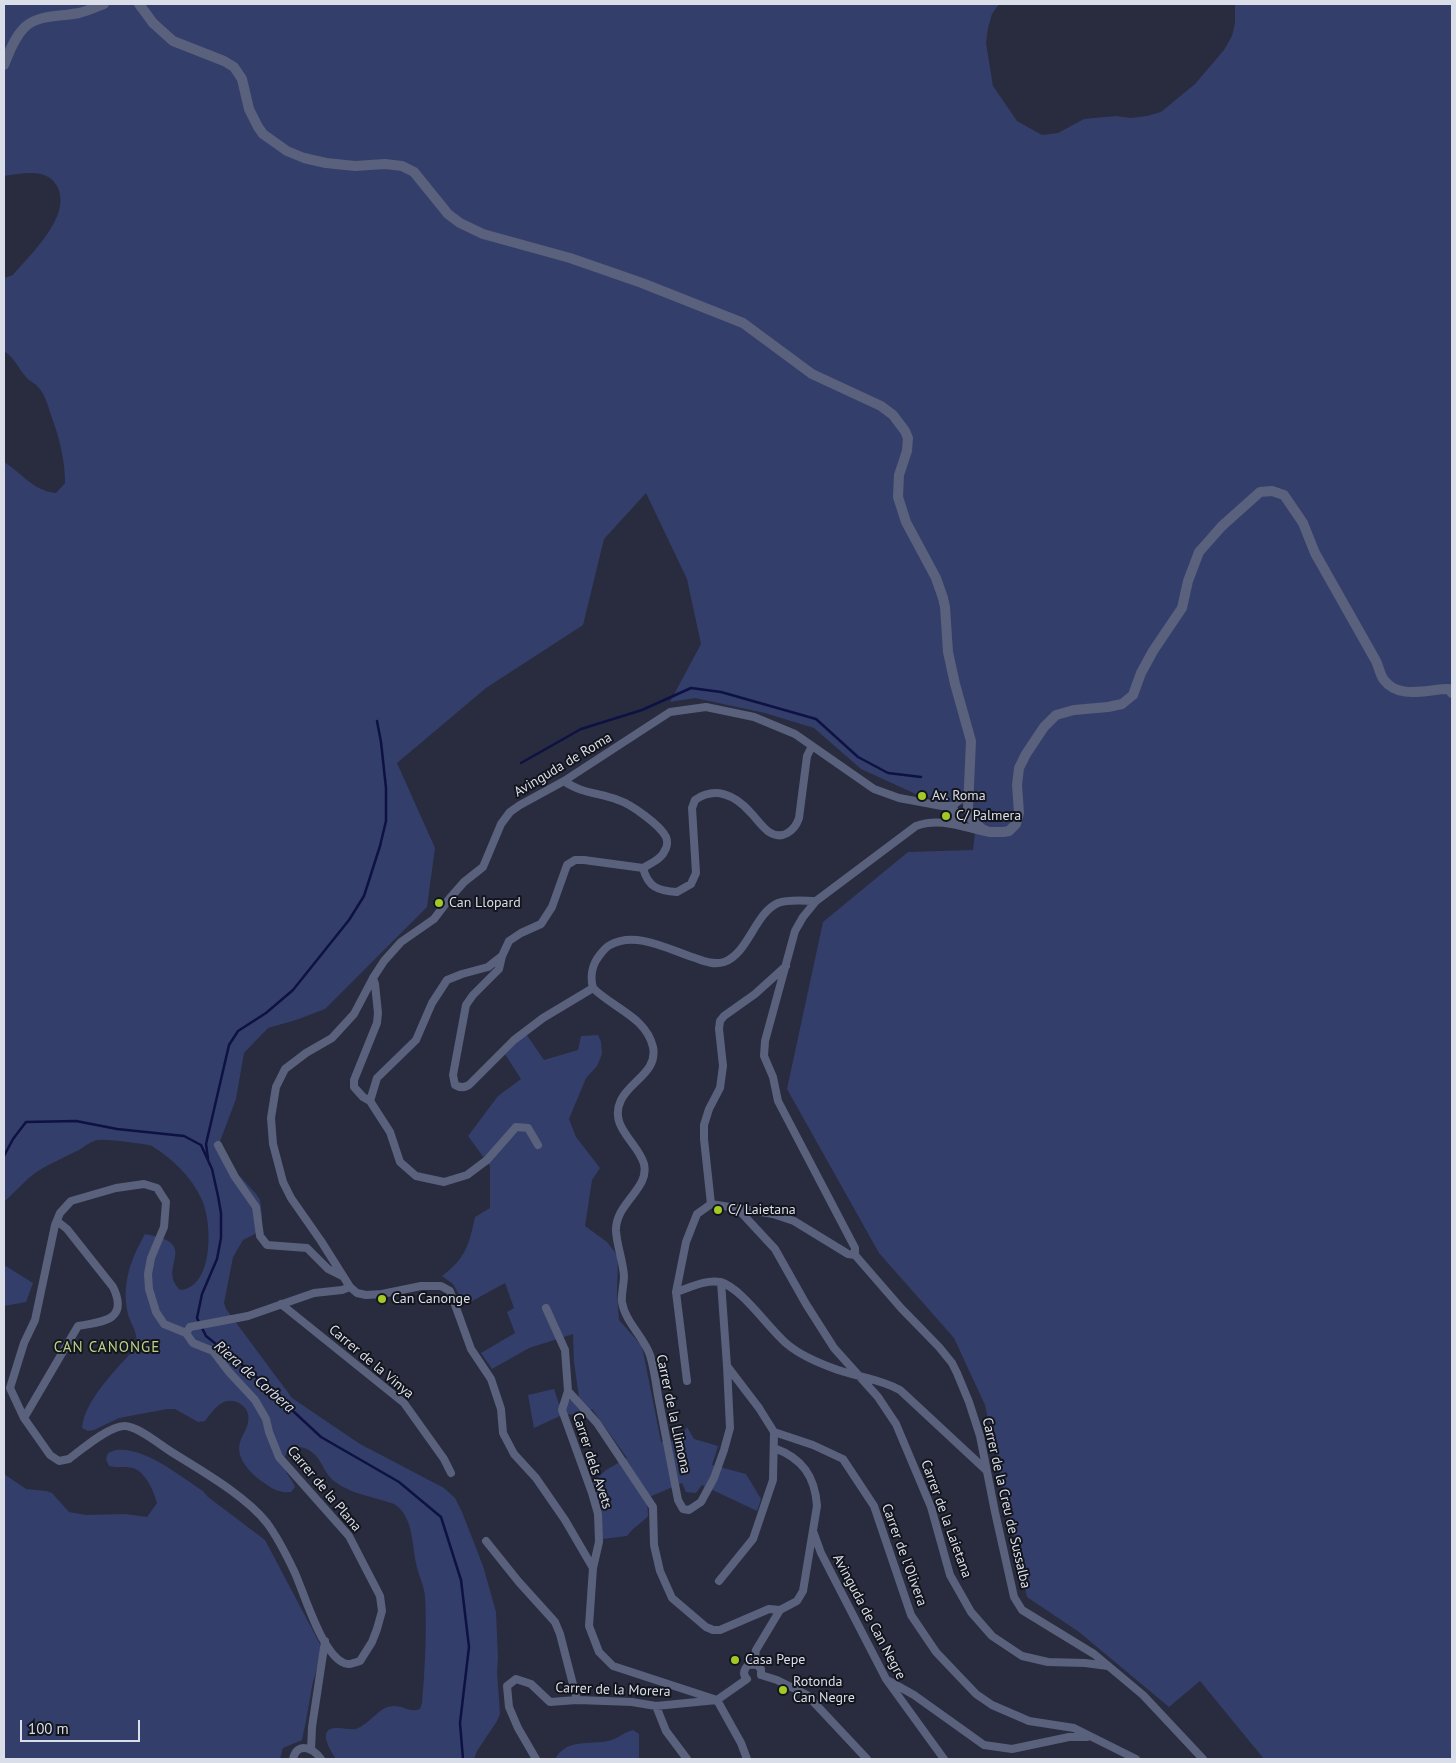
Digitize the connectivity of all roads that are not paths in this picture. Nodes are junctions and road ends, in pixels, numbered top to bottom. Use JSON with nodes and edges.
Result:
{"nodes":[{"id":1,"x":104,"y":4,"type":"edge"},
{"id":2,"x":138,"y":4,"type":"edge"},
{"id":3,"x":4,"y":65,"type":"edge"},
{"id":4,"x":1452,"y":693,"type":"edge"},
{"id":5,"x":812,"y":746,"type":"junction"},
{"id":6,"x":564,"y":782,"type":"junction"},
{"id":7,"x":968,"y":793,"type":"junction"},
{"id":8,"x":949,"y":809,"type":"junction"},
{"id":9,"x":969,"y":813,"type":"junction"},
{"id":10,"x":957,"y":825,"type":"junction"},
{"id":11,"x":989,"y":832,"type":"junction"},
{"id":12,"x":643,"y":868,"type":"junction"},
{"id":13,"x":816,"y":901,"type":"junction"},
{"id":14,"x":502,"y":956,"type":"junction"},
{"id":15,"x":786,"y":966,"type":"junction"},
{"id":16,"x":373,"y":978,"type":"junction"},
{"id":17,"x":593,"y":988,"type":"junction"},
{"id":18,"x":370,"y":1101,"type":"junction"},
{"id":19,"x":218,"y":1145,"type":"dead end"},
{"id":20,"x":538,"y":1145,"type":"dead end"},
{"id":21,"x":711,"y":1204,"type":"junction"},
{"id":22,"x":737,"y":1208,"type":"junction"},
{"id":23,"x":57,"y":1221,"type":"junction"},
{"id":24,"x":855,"y":1255,"type":"junction"},
{"id":25,"x":342,"y":1276,"type":"junction"},
{"id":26,"x":721,"y":1282,"type":"junction"},
{"id":27,"x":350,"y":1287,"type":"junction"},
{"id":28,"x":676,"y":1292,"type":"junction"},
{"id":29,"x":281,"y":1304,"type":"junction"},
{"id":30,"x":546,"y":1308,"type":"dead end"},
{"id":31,"x":188,"y":1330,"type":"junction"},
{"id":32,"x":727,"y":1366,"type":"junction"},
{"id":33,"x":859,"y":1375,"type":"junction"},
{"id":34,"x":687,"y":1381,"type":"dead end"},
{"id":35,"x":568,"y":1392,"type":"junction"},
{"id":36,"x":24,"y":1418,"type":"junction"},
{"id":37,"x":774,"y":1432,"type":"junction"},
{"id":38,"x":774,"y":1448,"type":"junction"},
{"id":39,"x":986,"y":1470,"type":"junction"},
{"id":40,"x":451,"y":1473,"type":"dead end"},
{"id":41,"x":813,"y":1531,"type":"junction"},
{"id":42,"x":486,"y":1542,"type":"dead end"},
{"id":43,"x":593,"y":1568,"type":"junction"},
{"id":44,"x":719,"y":1581,"type":"dead end"},
{"id":45,"x":780,"y":1610,"type":"junction"},
{"id":46,"x":324,"y":1642,"type":"junction"},
{"id":47,"x":754,"y":1664,"type":"junction"},
{"id":48,"x":1108,"y":1666,"type":"junction"},
{"id":49,"x":761,"y":1675,"type":"junction"},
{"id":50,"x":747,"y":1679,"type":"junction"},
{"id":51,"x":886,"y":1679,"type":"junction"},
{"id":52,"x":577,"y":1700,"type":"junction"},
{"id":53,"x":717,"y":1700,"type":"junction"},
{"id":54,"x":656,"y":1706,"type":"junction"},
{"id":55,"x":1088,"y":1737,"type":"junction"},
{"id":56,"x":311,"y":1750,"type":"junction"},
{"id":57,"x":293,"y":1759,"type":"edge"},
{"id":58,"x":321,"y":1759,"type":"edge"},
{"id":59,"x":536,"y":1759,"type":"edge"},
{"id":60,"x":686,"y":1759,"type":"edge"},
{"id":61,"x":747,"y":1759,"type":"edge"},
{"id":62,"x":867,"y":1759,"type":"edge"},
{"id":63,"x":944,"y":1759,"type":"edge"},
{"id":64,"x":1136,"y":1759,"type":"edge"},
{"id":65,"x":1203,"y":1759,"type":"edge"}],
"edges":[{"from":1,"to":3,"type":"street"},
{"from":2,"to":7,"type":"street"},
{"from":4,"to":11,"type":"street"},
{"from":5,"to":6,"type":"street","name":"Avinguda de Roma"},
{"from":5,"to":8,"type":"street","name":"Avinguda de Roma"},
{"from":5,"to":12,"type":"street"},
{"from":6,"to":12,"type":"street"},
{"from":6,"to":16,"type":"street","name":"Avinguda de Roma"},
{"from":7,"to":8,"type":"street"},
{"from":7,"to":9,"type":"street"},
{"from":8,"to":9,"type":"street","name":"Avinguda de Roma"},
{"from":8,"to":10,"type":"street"},
{"from":9,"to":10,"type":"street"},
{"from":9,"to":11,"type":"street"},
{"from":10,"to":11,"type":"street","name":"Carrer de la Creu de Sussalba"},
{"from":10,"to":13,"type":"street","name":"Carrer de la Creu de Sussalba"},
{"from":12,"to":14,"type":"street"},
{"from":13,"to":15,"type":"street","name":"Carrer de la Creu de Sussalba"},
{"from":13,"to":17,"type":"street"},
{"from":14,"to":17,"type":"street"},
{"from":14,"to":18,"type":"street"},
{"from":15,"to":21,"type":"street"},
{"from":15,"to":24,"type":"street","name":"Carrer de la Creu de Sussalba"},
{"from":16,"to":18,"type":"street"},
{"from":16,"to":25,"type":"street","name":"Avinguda de Roma"},
{"from":17,"to":32,"type":"street","name":"Carrer de la Llimona"},
{"from":18,"to":20,"type":"street"},
{"from":19,"to":25,"type":"street"},
{"from":21,"to":22,"type":"street"},
{"from":21,"to":28,"type":"street"},
{"from":22,"to":24,"type":"street"},
{"from":22,"to":33,"type":"street","name":"Carrer de la Laietana"},
{"from":23,"to":31,"type":"street","name":"Carrer de la Plana"},
{"from":23,"to":36,"type":"street","name":"Carrer de la Plana"},
{"from":23,"to":36,"type":"street"},
{"from":24,"to":39,"type":"street","name":"Carrer de la Creu de Sussalba"},
{"from":25,"to":27,"type":"street","name":"Avinguda de Roma"},
{"from":26,"to":28,"type":"street"},
{"from":26,"to":32,"type":"street","name":"Carrer de la Llimona"},
{"from":26,"to":33,"type":"street"},
{"from":27,"to":29,"type":"street"},
{"from":27,"to":43,"type":"street"},
{"from":28,"to":34,"type":"street"},
{"from":29,"to":31,"type":"street"},
{"from":29,"to":40,"type":"street","name":"Carrer de la Vinya"},
{"from":30,"to":35,"type":"street","name":"Carrer dels Avets"},
{"from":31,"to":46,"type":"street","name":"Carrer de la Plana"},
{"from":32,"to":37,"type":"street"},
{"from":33,"to":39,"type":"street"},
{"from":33,"to":48,"type":"street","name":"Carrer de la Laietana"},
{"from":35,"to":43,"type":"street","name":"Carrer dels Avets"},
{"from":35,"to":45,"type":"street"},
{"from":36,"to":46,"type":"street","name":"Carrer de la Plana"},
{"from":37,"to":38,"type":"street"},
{"from":37,"to":55,"type":"street","name":"Carrer de l'Olivera"},
{"from":38,"to":41,"type":"street"},
{"from":38,"to":44,"type":"street"},
{"from":39,"to":48,"type":"street","name":"Carrer de la Creu de Sussalba"},
{"from":41,"to":45,"type":"street"},
{"from":41,"to":51,"type":"street","name":"Avinguda de Can Negre"},
{"from":42,"to":52,"type":"street"},
{"from":43,"to":53,"type":"street","name":"Carrer dels Avets"},
{"from":45,"to":47,"type":"street"},
{"from":46,"to":56,"type":"street"},
{"from":47,"to":49,"type":"street"},
{"from":47,"to":50,"type":"street"},
{"from":48,"to":65,"type":"street","name":"Carrer de la Creu de Sussalba"},
{"from":49,"to":50,"type":"street"},
{"from":49,"to":62,"type":"street"},
{"from":50,"to":53,"type":"street"},
{"from":51,"to":55,"type":"street"},
{"from":51,"to":63,"type":"street","name":"Avinguda de Can Negre"},
{"from":52,"to":54,"type":"street","name":"Carrer de la Morera"},
{"from":52,"to":59,"type":"street","name":"Carrer de la Morera"},
{"from":53,"to":54,"type":"street","name":"Carrer de la Morera"},
{"from":53,"to":61,"type":"street"},
{"from":54,"to":60,"type":"street"},
{"from":55,"to":64,"type":"street","name":"Carrer de l'Olivera"},
{"from":56,"to":57,"type":"street"},
{"from":56,"to":58,"type":"street"}]}
